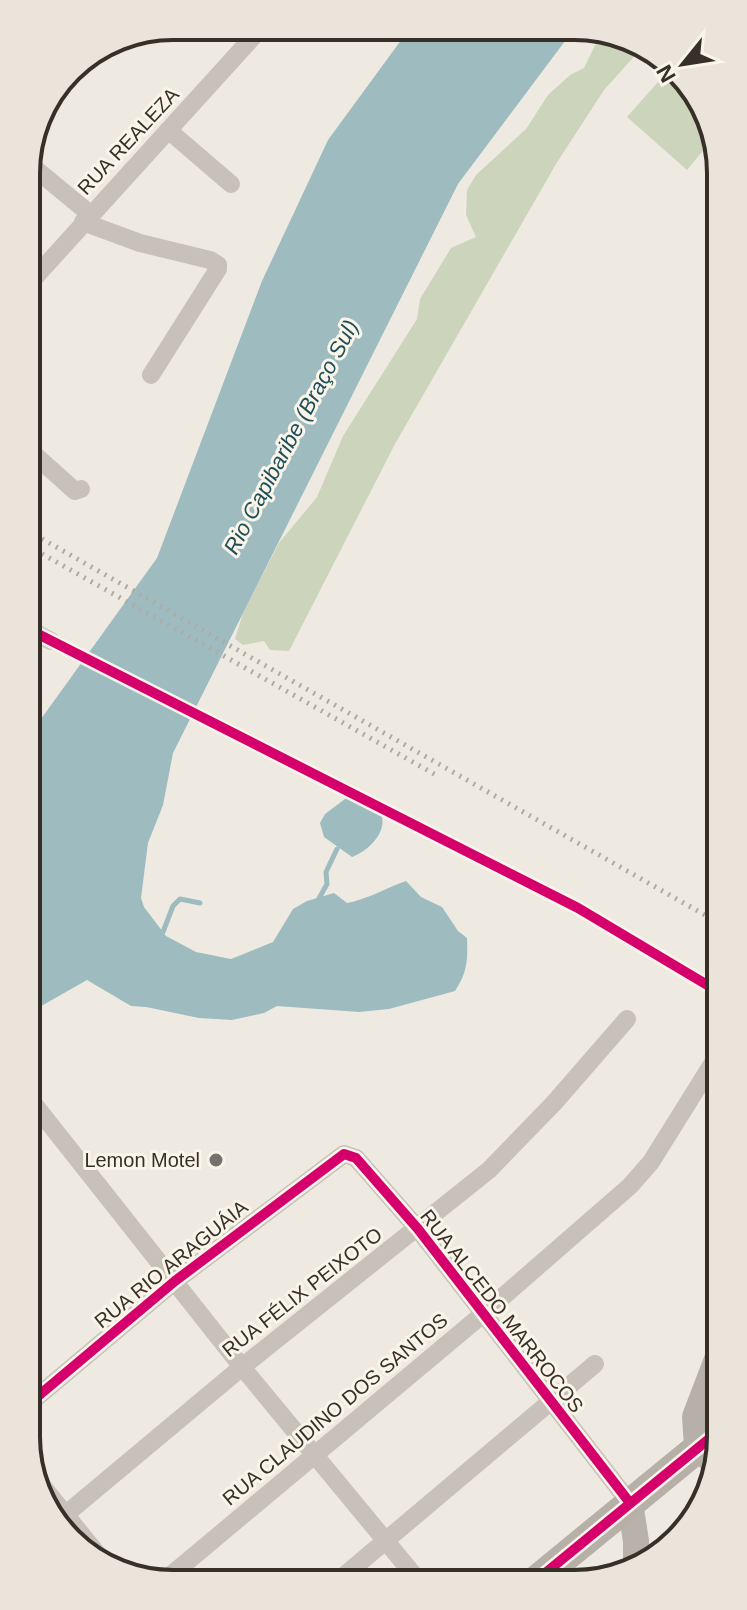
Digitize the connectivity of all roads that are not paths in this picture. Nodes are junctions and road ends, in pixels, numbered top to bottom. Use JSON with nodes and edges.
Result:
{"nodes":[{"id":1,"x":250,"y":40,"type":"edge"},
{"id":2,"x":168,"y":130,"type":"junction"},
{"id":3,"x":40,"y":174,"type":"edge"},
{"id":4,"x":231,"y":184,"type":"dead end"},
{"id":5,"x":86,"y":218,"type":"junction"},
{"id":6,"x":40,"y":267,"type":"edge"},
{"id":7,"x":151,"y":375,"type":"dead end"},
{"id":8,"x":40,"y":460,"type":"edge"},
{"id":9,"x":81,"y":489,"type":"dead end"},
{"id":10,"x":40,"y":635,"type":"edge"},
{"id":11,"x":51,"y":641,"type":"dead end"},
{"id":12,"x":627,"y":1019,"type":"dead end"},
{"id":13,"x":707,"y":1072,"type":"edge"},
{"id":14,"x":40,"y":1112,"type":"edge"},
{"id":15,"x":336,"y":1158,"type":"joint"},
{"id":16,"x":418,"y":1229,"type":"junction"},
{"id":17,"x":175,"y":1281,"type":"junction"},
{"id":18,"x":483,"y":1314,"type":"junction"},
{"id":19,"x":595,"y":1364,"type":"dead end"},
{"id":20,"x":242,"y":1367,"type":"junction"},
{"id":21,"x":707,"y":1391,"type":"edge"},
{"id":22,"x":40,"y":1394,"type":"edge"},
{"id":23,"x":551,"y":1404,"type":"junction"},
{"id":24,"x":707,"y":1438,"type":"edge"},
{"id":25,"x":706,"y":1450,"type":"edge"},
{"id":26,"x":314,"y":1454,"type":"junction"},
{"id":27,"x":630,"y":1503,"type":"junction"},
{"id":28,"x":66,"y":1515,"type":"edge"},
{"id":29,"x":386,"y":1542,"type":"junction"},
{"id":30,"x":636,"y":1554,"type":"edge"},
{"id":31,"x":177,"y":1570,"type":"edge"},
{"id":32,"x":351,"y":1570,"type":"edge"},
{"id":33,"x":410,"y":1570,"type":"edge"},
{"id":34,"x":549,"y":1570,"type":"edge"}],
"edges":[{"from":1,"to":2,"type":"street","name":"RUA REALEZA"},
{"from":2,"to":4,"type":"street"},
{"from":2,"to":5,"type":"street","name":"RUA REALEZA"},
{"from":3,"to":5,"type":"street"},
{"from":5,"to":6,"type":"street","name":"RUA REALEZA"},
{"from":5,"to":7,"type":"street"},
{"from":8,"to":9,"type":"street"},
{"from":10,"to":11,"type":"street"},
{"from":12,"to":16,"type":"street","name":"RUA FÉLIX PEIXOTO"},
{"from":13,"to":18,"type":"street","name":"RUA CLAUDINO DOS SANTOS"},
{"from":14,"to":17,"type":"street"},
{"from":15,"to":16,"type":"street","name":"RUA ALCEDO MARROCOS"},
{"from":15,"to":17,"type":"street","name":"RUA RIO ARAGUÁIA"},
{"from":16,"to":18,"type":"street","name":"RUA ALCEDO MARROCOS"},
{"from":16,"to":20,"type":"street","name":"RUA FÉLIX PEIXOTO"},
{"from":17,"to":20,"type":"street"},
{"from":17,"to":22,"type":"street","name":"RUA RIO ARAGUÁIA"},
{"from":18,"to":23,"type":"street","name":"RUA ALCEDO MARROCOS"},
{"from":18,"to":26,"type":"street","name":"RUA CLAUDINO DOS SANTOS"},
{"from":19,"to":23,"type":"street"},
{"from":20,"to":26,"type":"street"},
{"from":20,"to":28,"type":"street","name":"RUA FÉLIX PEIXOTO"},
{"from":21,"to":24,"type":"main road"},
{"from":23,"to":27,"type":"street","name":"RUA ALCEDO MARROCOS"},
{"from":23,"to":29,"type":"street"},
{"from":25,"to":27,"type":"main road"},
{"from":26,"to":29,"type":"street"},
{"from":26,"to":31,"type":"street","name":"RUA CLAUDINO DOS SANTOS"},
{"from":27,"to":30,"type":"main road"},
{"from":27,"to":34,"type":"main road"},
{"from":29,"to":32,"type":"street"},
{"from":29,"to":33,"type":"street"}]}
